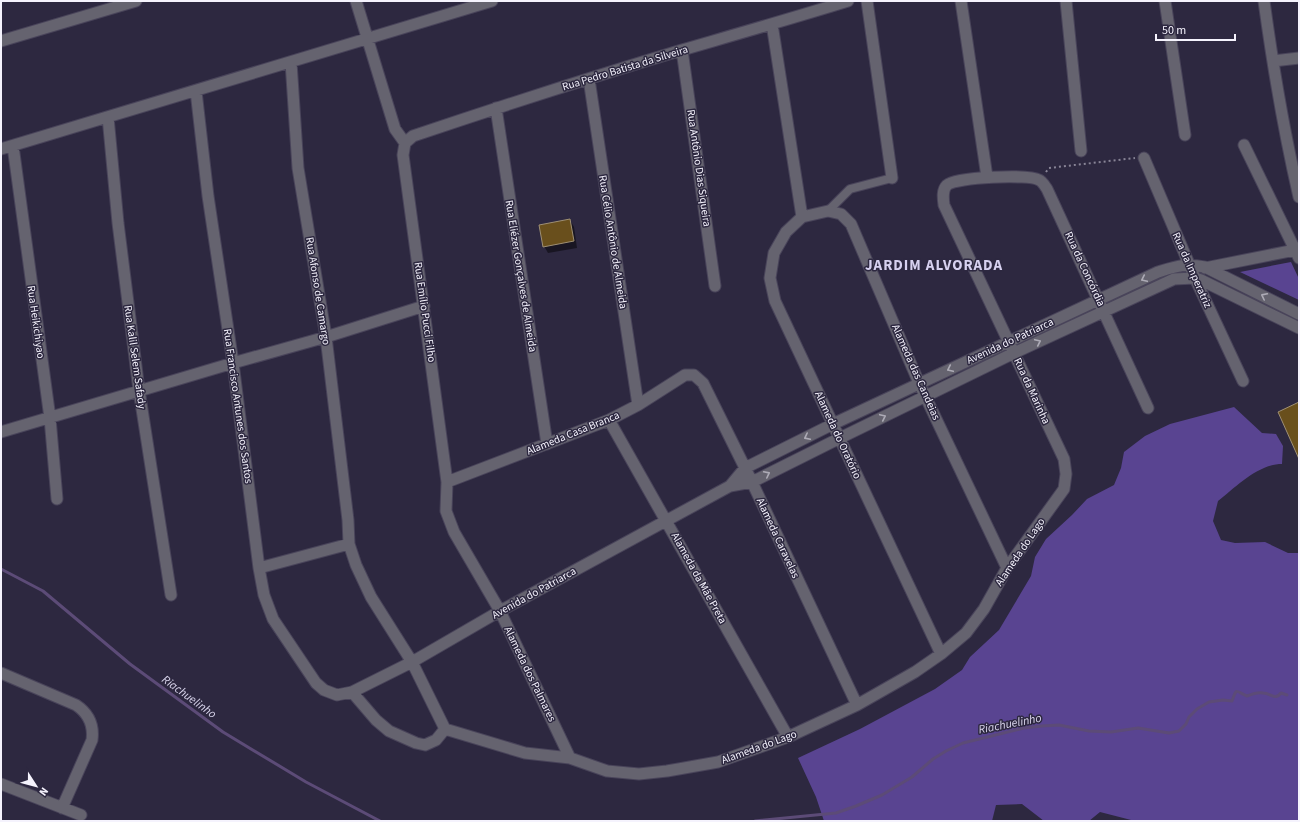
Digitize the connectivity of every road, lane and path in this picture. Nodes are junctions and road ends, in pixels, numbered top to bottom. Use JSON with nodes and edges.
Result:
{"nodes":[{"id":1,"x":136,"y":1,"type":"edge"},
{"id":2,"x":356,"y":1,"type":"edge"},
{"id":3,"x":492,"y":1,"type":"edge"},
{"id":4,"x":848,"y":1,"type":"edge"},
{"id":5,"x":867,"y":1,"type":"edge"},
{"id":6,"x":961,"y":1,"type":"edge"},
{"id":7,"x":1066,"y":1,"type":"edge"},
{"id":8,"x":1164,"y":1,"type":"edge"},
{"id":9,"x":1264,"y":1,"type":"edge"},
{"id":10,"x":772,"y":24,"type":"junction"},
{"id":11,"x":368,"y":39,"type":"junction"},
{"id":12,"x":1,"y":41,"type":"edge"},
{"id":13,"x":682,"y":50,"type":"junction"},
{"id":14,"x":1299,"y":58,"type":"edge"},
{"id":15,"x":291,"y":62,"type":"junction"},
{"id":16,"x":1273,"y":62,"type":"junction"},
{"id":17,"x":589,"y":79,"type":"junction"},
{"id":18,"x":196,"y":91,"type":"junction"},
{"id":19,"x":496,"y":108,"type":"junction"},
{"id":20,"x":108,"y":117,"type":"junction"},
{"id":21,"x":1185,"y":135,"type":"dead end"},
{"id":22,"x":405,"y":143,"type":"junction"},
{"id":23,"x":1244,"y":145,"type":"dead end"},
{"id":24,"x":13,"y":146,"type":"junction"},
{"id":25,"x":1,"y":149,"type":"edge"},
{"id":26,"x":1081,"y":151,"type":"dead end"},
{"id":27,"x":1144,"y":158,"type":"joint"},
{"id":28,"x":987,"y":177,"type":"junction"},
{"id":29,"x":892,"y":178,"type":"joint"},
{"id":30,"x":1040,"y":180,"type":"junction"},
{"id":31,"x":1299,"y":197,"type":"edge"},
{"id":32,"x":828,"y":212,"type":"junction"},
{"id":33,"x":802,"y":217,"type":"junction"},
{"id":34,"x":1298,"y":252,"type":"edge"},
{"id":35,"x":1190,"y":264,"type":"junction"},
{"id":36,"x":1205,"y":267,"type":"junction"},
{"id":37,"x":1198,"y":279,"type":"junction"},
{"id":38,"x":715,"y":286,"type":"dead end"},
{"id":39,"x":1099,"y":300,"type":"junction"},
{"id":40,"x":424,"y":306,"type":"junction"},
{"id":41,"x":1104,"y":311,"type":"junction"},
{"id":42,"x":1299,"y":314,"type":"edge"},
{"id":43,"x":1299,"y":328,"type":"edge"},
{"id":44,"x":326,"y":337,"type":"junction"},
{"id":45,"x":1009,"y":341,"type":"junction"},
{"id":46,"x":1014,"y":353,"type":"junction"},
{"id":47,"x":233,"y":363,"type":"junction"},
{"id":48,"x":694,"y":375,"type":"joint"},
{"id":49,"x":1243,"y":381,"type":"dead end"},
{"id":50,"x":919,"y":383,"type":"junction"},
{"id":51,"x":139,"y":390,"type":"junction"},
{"id":52,"x":926,"y":397,"type":"junction"},
{"id":53,"x":638,"y":404,"type":"junction"},
{"id":54,"x":1148,"y":408,"type":"dead end"},
{"id":55,"x":50,"y":418,"type":"junction"},
{"id":56,"x":609,"y":420,"type":"junction"},
{"id":57,"x":833,"y":424,"type":"junction"},
{"id":58,"x":1,"y":432,"type":"edge"},
{"id":59,"x":840,"y":438,"type":"junction"},
{"id":60,"x":547,"y":444,"type":"junction"},
{"id":61,"x":1064,"y":459,"type":"joint"},
{"id":62,"x":745,"y":468,"type":"junction"},
{"id":63,"x":448,"y":482,"type":"junction"},
{"id":64,"x":752,"y":482,"type":"junction"},
{"id":65,"x":730,"y":486,"type":"junction"},
{"id":66,"x":57,"y":499,"type":"dead end"},
{"id":67,"x":666,"y":520,"type":"junction"},
{"id":68,"x":349,"y":544,"type":"junction"},
{"id":69,"x":259,"y":568,"type":"junction"},
{"id":70,"x":1007,"y":568,"type":"junction"},
{"id":71,"x":171,"y":595,"type":"dead end"},
{"id":72,"x":500,"y":611,"type":"junction"},
{"id":73,"x":941,"y":654,"type":"junction"},
{"id":74,"x":412,"y":662,"type":"junction"},
{"id":75,"x":1,"y":673,"type":"edge"},
{"id":76,"x":352,"y":692,"type":"junction"},
{"id":77,"x":337,"y":694,"type":"joint"},
{"id":78,"x":857,"y":705,"type":"junction"},
{"id":79,"x":445,"y":729,"type":"junction"},
{"id":80,"x":788,"y":737,"type":"junction"},
{"id":81,"x":570,"y":758,"type":"junction"},
{"id":82,"x":1,"y":784,"type":"edge"},
{"id":83,"x":62,"y":808,"type":"junction"},
{"id":84,"x":81,"y":815,"type":"dead end"}],
"edges":[{"from":1,"to":12,"type":"street"},
{"from":2,"to":11,"type":"street"},
{"from":3,"to":11,"type":"street"},
{"from":4,"to":10,"type":"street","name":"Rua Pedro Batista da Silveira"},
{"from":5,"to":29,"type":"street"},
{"from":6,"to":28,"type":"street"},
{"from":7,"to":26,"type":"street"},
{"from":8,"to":21,"type":"street"},
{"from":9,"to":16,"type":"street"},
{"from":10,"to":13,"type":"street","name":"Rua Pedro Batista da Silveira"},
{"from":10,"to":33,"type":"street"},
{"from":11,"to":15,"type":"street"},
{"from":11,"to":22,"type":"street"},
{"from":13,"to":17,"type":"street","name":"Rua Pedro Batista da Silveira"},
{"from":13,"to":38,"type":"street","name":"Rua Antônio Dias Siqueira"},
{"from":14,"to":16,"type":"street"},
{"from":15,"to":18,"type":"street"},
{"from":15,"to":44,"type":"street","name":"Rua Afonso de Camargo"},
{"from":16,"to":31,"type":"street"},
{"from":17,"to":19,"type":"street","name":"Rua Pedro Batista da Silveira"},
{"from":17,"to":53,"type":"street","name":"Rua Célio Antônio de Almeida"},
{"from":18,"to":20,"type":"street"},
{"from":18,"to":47,"type":"street","name":"Rua Francisco Antunes dos Santos"},
{"from":19,"to":22,"type":"street","name":"Rua Pedro Batista da Silveira"},
{"from":19,"to":60,"type":"street","name":"Rua Eliézer Gonçalves de Almeida"},
{"from":20,"to":24,"type":"street"},
{"from":20,"to":51,"type":"street","name":"Rua Kalil Selem Safady"},
{"from":22,"to":40,"type":"street","name":"Rua Emílio Pucci Filho"},
{"from":23,"to":34,"type":"street"},
{"from":24,"to":25,"type":"street"},
{"from":24,"to":55,"type":"street","name":"Rua Heikichiyao"},
{"from":27,"to":30,"type":"path"},
{"from":27,"to":35,"type":"street","name":"Rua da Imperatriz"},
{"from":28,"to":30,"type":"street"},
{"from":28,"to":45,"type":"street","name":"Rua da Marinha"},
{"from":29,"to":32,"type":"street"},
{"from":30,"to":39,"type":"street","name":"Rua da Concórdia"},
{"from":32,"to":33,"type":"street"},
{"from":32,"to":50,"type":"street","name":"Alameda das Candeias"},
{"from":33,"to":57,"type":"street","name":"Alameda do Oratório"},
{"from":34,"to":36,"type":"street"},
{"from":35,"to":36,"type":"street","name":"Avenida do Patriarca"},
{"from":35,"to":37,"type":"street","name":"Rua da Imperatriz"},
{"from":35,"to":39,"type":"street","name":"Avenida do Patriarca","one_way":true},
{"from":36,"to":37,"type":"street"},
{"from":42,"to":36,"type":"street","name":"Avenida do Patriarca","one_way":true},
{"from":37,"to":41,"type":"street","name":"Avenida do Patriarca"},
{"from":37,"to":43,"type":"street","name":"Avenida do Patriarca"},
{"from":37,"to":49,"type":"street","name":"Rua da Imperatriz"},
{"from":39,"to":41,"type":"street","name":"Rua da Concórdia"},
{"from":39,"to":45,"type":"street","name":"Avenida do Patriarca"},
{"from":40,"to":44,"type":"street"},
{"from":40,"to":63,"type":"street","name":"Rua Emílio Pucci Filho"},
{"from":46,"to":41,"type":"street","name":"Avenida do Patriarca","one_way":true},
{"from":41,"to":54,"type":"street","name":"Rua da Concórdia"},
{"from":44,"to":47,"type":"street"},
{"from":44,"to":68,"type":"street","name":"Rua Afonso de Camargo"},
{"from":45,"to":46,"type":"street","name":"Rua da Marinha"},
{"from":45,"to":50,"type":"street","name":"Avenida do Patriarca","one_way":true},
{"from":46,"to":52,"type":"street","name":"Avenida do Patriarca"},
{"from":46,"to":61,"type":"street","name":"Rua da Marinha"},
{"from":47,"to":51,"type":"street"},
{"from":47,"to":69,"type":"street","name":"Rua Francisco Antunes dos Santos"},
{"from":48,"to":53,"type":"street","name":"Alameda Casa Branca"},
{"from":48,"to":62,"type":"street","name":"Alameda Caravelas"},
{"from":50,"to":52,"type":"street","name":"Alameda das Candeias"},
{"from":50,"to":57,"type":"street","name":"Avenida do Patriarca"},
{"from":51,"to":55,"type":"street"},
{"from":51,"to":71,"type":"street","name":"Rua Kalil Selem Safady"},
{"from":59,"to":52,"type":"street","name":"Avenida do Patriarca","one_way":true},
{"from":52,"to":70,"type":"street","name":"Alameda das Candeias"},
{"from":53,"to":56,"type":"street","name":"Alameda Casa Branca"},
{"from":55,"to":58,"type":"street"},
{"from":55,"to":66,"type":"street","name":"Rua Heikichiyao"},
{"from":56,"to":60,"type":"street","name":"Alameda Casa Branca"},
{"from":56,"to":67,"type":"street","name":"Alameda da Mãe Preta"},
{"from":57,"to":59,"type":"street","name":"Alameda do Oratório"},
{"from":57,"to":62,"type":"street","name":"Avenida do Patriarca","one_way":true},
{"from":64,"to":59,"type":"street","name":"Avenida do Patriarca","one_way":true},
{"from":59,"to":73,"type":"street","name":"Alameda do Oratório"},
{"from":60,"to":63,"type":"street","name":"Alameda Casa Branca"},
{"from":61,"to":70,"type":"street","name":"Alameda do Lago"},
{"from":62,"to":64,"type":"street","name":"Alameda Caravelas"},
{"from":62,"to":65,"type":"street","name":"Avenida do Patriarca"},
{"from":63,"to":72,"type":"street","name":"Alameda dos Palmares"},
{"from":64,"to":65,"type":"street","name":"Avenida do Patriarca"},
{"from":64,"to":78,"type":"street","name":"Alameda Caravelas"},
{"from":65,"to":67,"type":"street","name":"Avenida do Patriarca"},
{"from":67,"to":72,"type":"street","name":"Avenida do Patriarca"},
{"from":67,"to":80,"type":"street","name":"Alameda da Mãe Preta"},
{"from":68,"to":69,"type":"street"},
{"from":68,"to":74,"type":"street","name":"Rua Afonso de Camargo"},
{"from":69,"to":77,"type":"street","name":"Rua Francisco Antunes dos Santos"},
{"from":70,"to":73,"type":"street","name":"Alameda do Lago"},
{"from":72,"to":74,"type":"street","name":"Avenida do Patriarca"},
{"from":72,"to":81,"type":"street","name":"Alameda dos Palmares"},
{"from":73,"to":78,"type":"street","name":"Alameda do Lago"},
{"from":74,"to":76,"type":"street","name":"Avenida do Patriarca"},
{"from":74,"to":79,"type":"street","name":"Rua Afonso de Camargo"},
{"from":75,"to":83,"type":"street"},
{"from":76,"to":77,"type":"street","name":"Avenida do Patriarca"},
{"from":76,"to":79,"type":"street"},
{"from":78,"to":80,"type":"street","name":"Alameda do Lago"},
{"from":79,"to":81,"type":"street","name":"Alameda do Lago"},
{"from":80,"to":81,"type":"street","name":"Alameda do Lago"},
{"from":82,"to":83,"type":"street"},
{"from":83,"to":84,"type":"street"}]}
